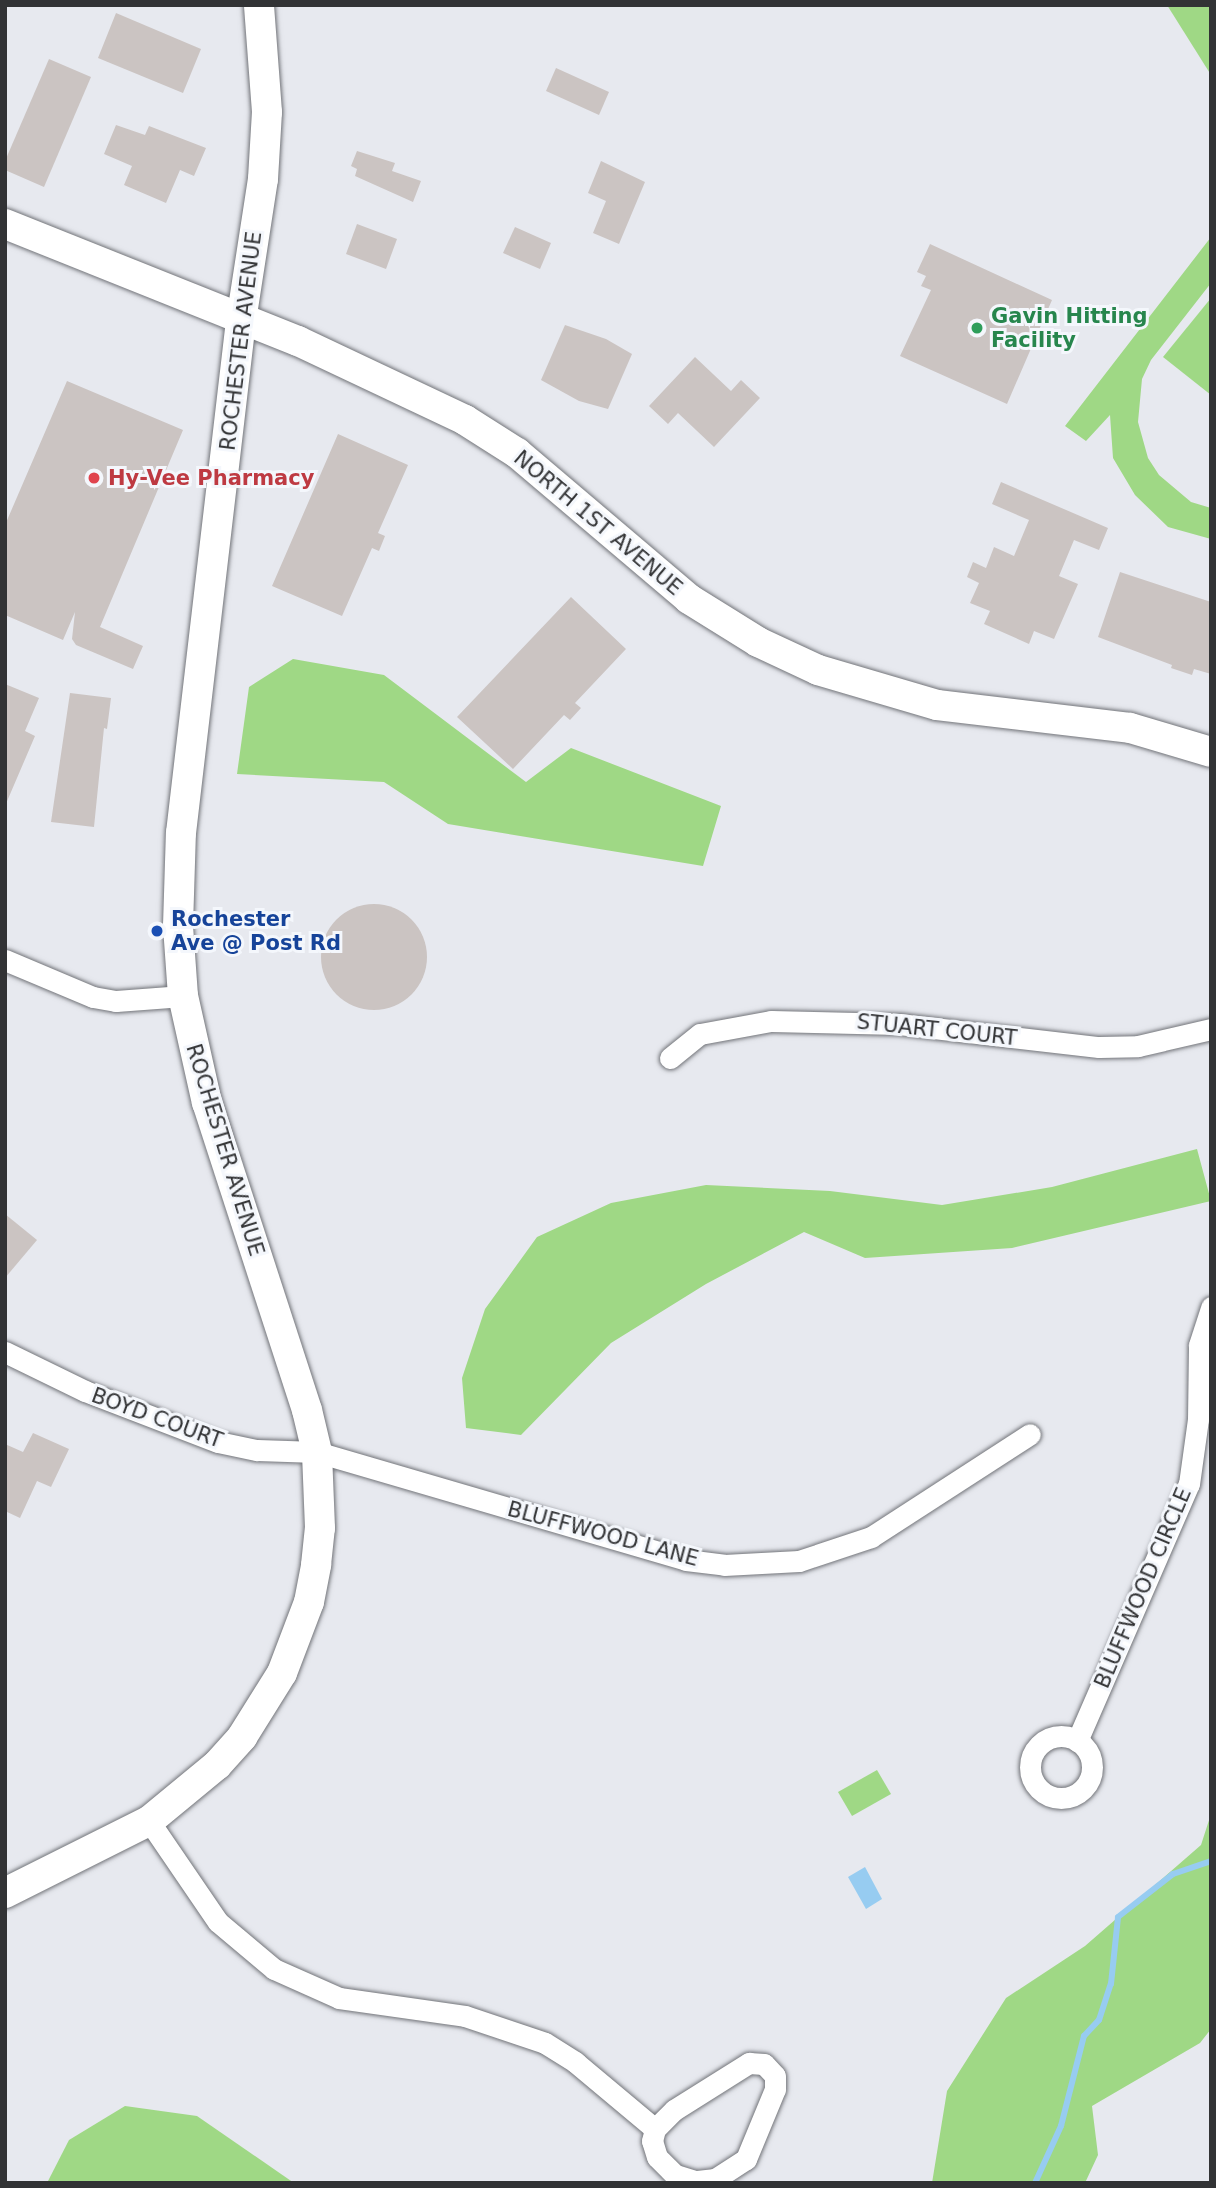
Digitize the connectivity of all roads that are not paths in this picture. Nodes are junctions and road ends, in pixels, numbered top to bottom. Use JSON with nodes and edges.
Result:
{"nodes":[{"id":1,"x":259,"y":5,"type":"edge"},
{"id":2,"x":5,"y":224,"type":"edge"},
{"id":3,"x":241,"y":321,"type":"junction"},
{"id":4,"x":1211,"y":752,"type":"edge"},
{"id":5,"x":5,"y":960,"type":"edge"},
{"id":6,"x":183,"y":996,"type":"junction"},
{"id":7,"x":1210,"y":1030,"type":"edge"},
{"id":8,"x":670,"y":1058,"type":"dead end"},
{"id":9,"x":1211,"y":1307,"type":"edge"},
{"id":10,"x":5,"y":1352,"type":"edge"},
{"id":11,"x":1030,"y":1434,"type":"dead end"},
{"id":12,"x":317,"y":1452,"type":"junction"},
{"id":13,"x":1077,"y":1741,"type":"dead end"},
{"id":14,"x":149,"y":1821,"type":"junction"},
{"id":15,"x":5,"y":1893,"type":"edge"},
{"id":16,"x":655,"y":2129,"type":"junction"}],
"edges":[{"from":1,"to":3,"type":"main road","name":"ROCHESTER AVENUE"},
{"from":2,"to":3,"type":"main road","name":"NORTH 1ST AVENUE"},
{"from":3,"to":4,"type":"main road","name":"NORTH 1ST AVENUE"},
{"from":3,"to":6,"type":"main road","name":"ROCHESTER AVENUE"},
{"from":5,"to":6,"type":"street"},
{"from":6,"to":12,"type":"main road","name":"ROCHESTER AVENUE"},
{"from":7,"to":8,"type":"street","name":"STUART COURT"},
{"from":9,"to":13,"type":"street","name":"BLUFFWOOD CIRCLE"},
{"from":10,"to":12,"type":"street","name":"BOYD COURT"},
{"from":11,"to":12,"type":"street","name":"BLUFFWOOD LANE"},
{"from":12,"to":14,"type":"main road","name":"ROCHESTER AVENUE"},
{"from":14,"to":15,"type":"main road","name":"ROCHESTER AVENUE"},
{"from":14,"to":16,"type":"street"},
{"from":16,"to":16,"type":"street"}]}
